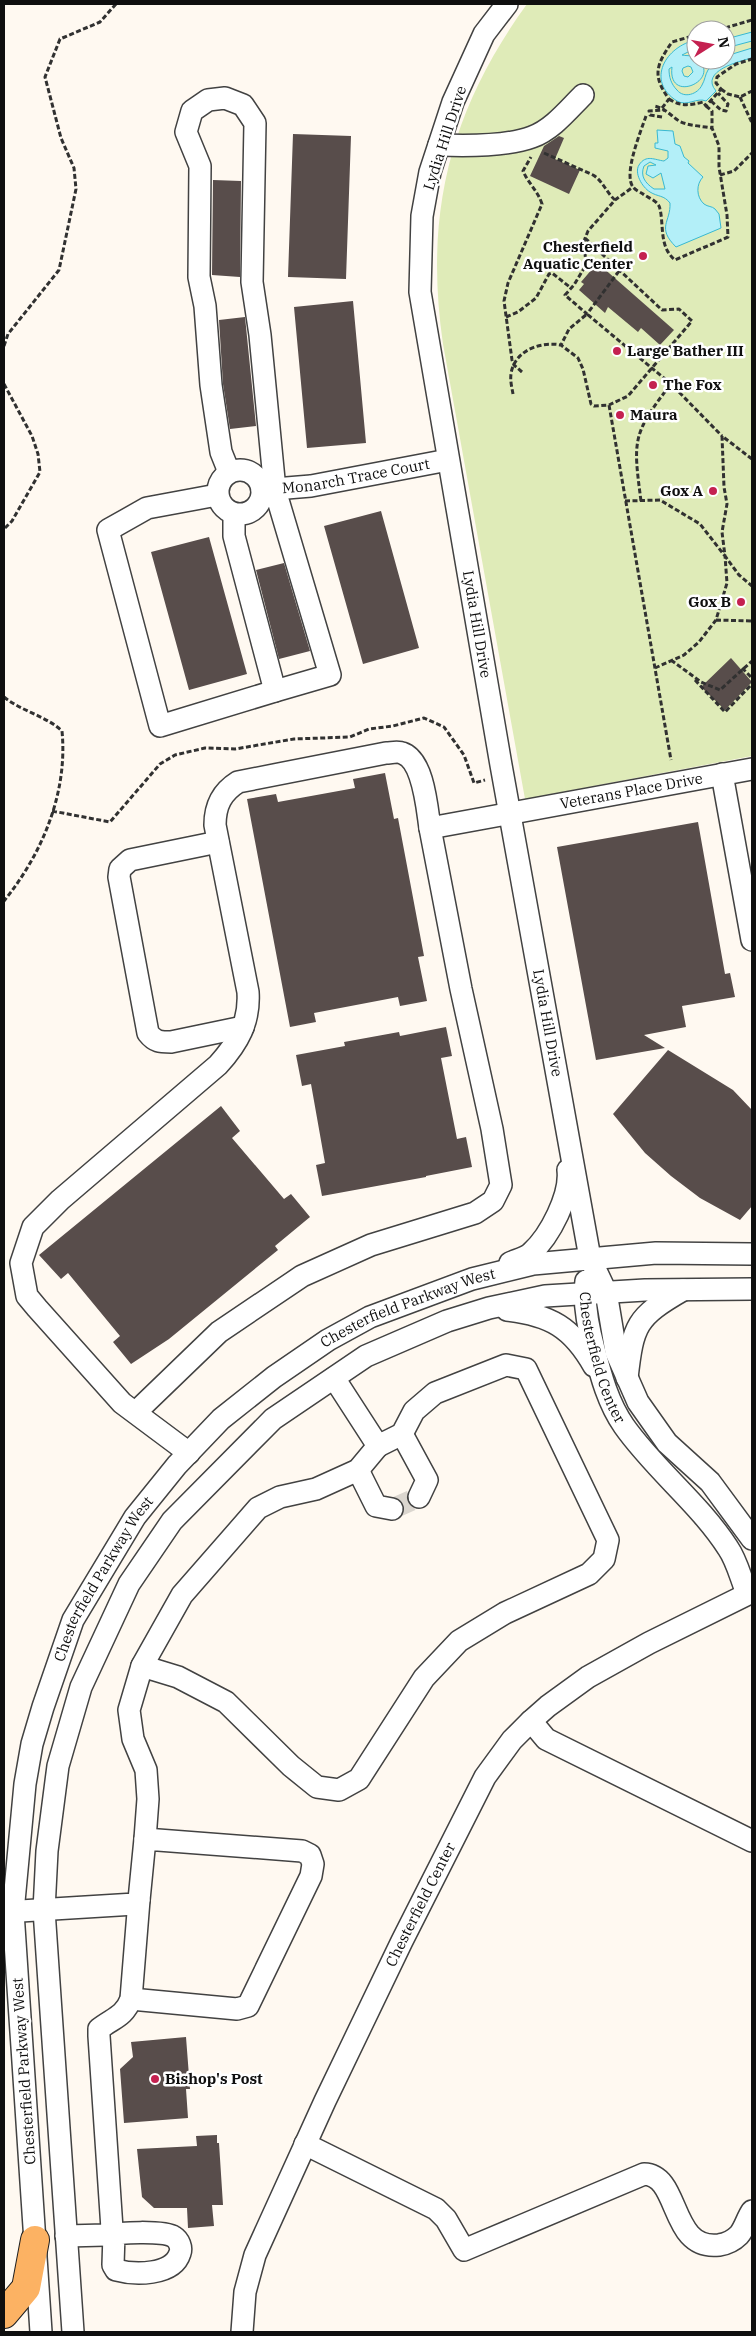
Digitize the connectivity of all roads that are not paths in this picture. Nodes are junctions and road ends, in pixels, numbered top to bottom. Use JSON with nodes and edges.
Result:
{"nodes":[{"id":1,"x":507,"y":4,"type":"edge"},
{"id":2,"x":583,"y":96,"type":"dead end"},
{"id":3,"x":439,"y":145,"type":"junction"},
{"id":4,"x":448,"y":460,"type":"junction"},
{"id":5,"x":229,"y":472,"type":"junction"},
{"id":6,"x":268,"y":490,"type":"junction"},
{"id":7,"x":218,"y":495,"type":"junction"},
{"id":8,"x":234,"y":514,"type":"junction"},
{"id":9,"x":275,"y":691,"type":"junction"},
{"id":10,"x":752,"y":769,"type":"edge"},
{"id":11,"x":722,"y":774,"type":"junction"},
{"id":12,"x":511,"y":814,"type":"junction"},
{"id":13,"x":430,"y":828,"type":"junction"},
{"id":14,"x":218,"y":842,"type":"junction"},
{"id":15,"x":752,"y":940,"type":"edge"},
{"id":16,"x":243,"y":1027,"type":"junction"},
{"id":17,"x":563,"y":1105,"type":"junction"},
{"id":18,"x":752,"y":1254,"type":"edge"},
{"id":19,"x":590,"y":1258,"type":"junction"},
{"id":20,"x":477,"y":1278,"type":"junction"},
{"id":21,"x":752,"y":1289,"type":"edge"},
{"id":22,"x":685,"y":1290,"type":"junction"},
{"id":23,"x":606,"y":1292,"type":"junction"},
{"id":24,"x":584,"y":1293,"type":"junction"},
{"id":25,"x":489,"y":1308,"type":"junction"},
{"id":26,"x":334,"y":1378,"type":"junction"},
{"id":27,"x":627,"y":1378,"type":"junction"},
{"id":28,"x":602,"y":1382,"type":"junction"},
{"id":29,"x":136,"y":1412,"type":"junction"},
{"id":30,"x":402,"y":1434,"type":"junction"},
{"id":31,"x":378,"y":1446,"type":"junction"},
{"id":32,"x":189,"y":1453,"type":"junction"},
{"id":33,"x":358,"y":1470,"type":"junction"},
{"id":34,"x":419,"y":1497,"type":"dead end"},
{"id":35,"x":392,"y":1509,"type":"dead end"},
{"id":36,"x":752,"y":1539,"type":"edge"},
{"id":37,"x":750,"y":1593,"type":"edge"},
{"id":38,"x":142,"y":1666,"type":"junction"},
{"id":39,"x":531,"y":1721,"type":"junction"},
{"id":40,"x":144,"y":1839,"type":"junction"},
{"id":41,"x":752,"y":1841,"type":"edge"},
{"id":42,"x":139,"y":1900,"type":"junction"},
{"id":43,"x":44,"y":1910,"type":"junction"},
{"id":44,"x":9,"y":1912,"type":"edge"},
{"id":45,"x":131,"y":1998,"type":"junction"},
{"id":46,"x":306,"y":2144,"type":"junction"},
{"id":47,"x":752,"y":2211,"type":"edge"},
{"id":48,"x":66,"y":2236,"type":"junction"},
{"id":49,"x":35,"y":2240,"type":"junction"},
{"id":50,"x":4,"y":2314,"type":"edge"},
{"id":51,"x":41,"y":2332,"type":"edge"},
{"id":52,"x":73,"y":2332,"type":"edge"},
{"id":53,"x":242,"y":2332,"type":"edge"}],
"edges":[{"from":1,"to":3,"type":"street","name":"Lydia Hill Drive"},
{"from":2,"to":3,"type":"street"},
{"from":3,"to":4,"type":"street","name":"Lydia Hill Drive"},
{"from":4,"to":6,"type":"street","name":"Monarch Trace Court"},
{"from":4,"to":12,"type":"street","name":"Lydia Hill Drive"},
{"from":5,"to":6,"type":"street"},
{"from":5,"to":6,"type":"street"},
{"from":5,"to":7,"type":"street"},
{"from":6,"to":8,"type":"street"},
{"from":6,"to":9,"type":"street"},
{"from":7,"to":8,"type":"street"},
{"from":7,"to":9,"type":"street"},
{"from":8,"to":9,"type":"street"},
{"from":10,"to":11,"type":"street","name":"Veterans Place Drive"},
{"from":11,"to":12,"type":"street","name":"Veterans Place Drive"},
{"from":11,"to":15,"type":"street"},
{"from":12,"to":13,"type":"street","name":"Veterans Place Drive"},
{"from":12,"to":17,"type":"street","name":"Lydia Hill Drive"},
{"from":13,"to":14,"type":"street"},
{"from":13,"to":29,"type":"street"},
{"from":14,"to":16,"type":"street"},
{"from":14,"to":16,"type":"street"},
{"from":16,"to":29,"type":"street"},
{"from":17,"to":19,"type":"street","name":"Lydia Hill Drive"},
{"from":17,"to":20,"type":"street"},
{"from":18,"to":19,"type":"street","name":"Chesterfield Parkway West"},
{"from":19,"to":20,"type":"street","name":"Chesterfield Parkway West"},
{"from":19,"to":23,"type":"street","name":"Chesterfield Center"},
{"from":19,"to":24,"type":"street","name":"Chesterfield Center"},
{"from":20,"to":32,"type":"street","name":"Chesterfield Parkway West"},
{"from":21,"to":22,"type":"street","name":"Chesterfield Parkway West"},
{"from":22,"to":23,"type":"street","name":"Chesterfield Parkway West"},
{"from":22,"to":27,"type":"street"},
{"from":23,"to":24,"type":"street","name":"Chesterfield Parkway West"},
{"from":23,"to":27,"type":"street","name":"Chesterfield Center"},
{"from":24,"to":25,"type":"street","name":"Chesterfield Parkway West"},
{"from":24,"to":28,"type":"street","name":"Chesterfield Center"},
{"from":25,"to":26,"type":"street","name":"Chesterfield Parkway West"},
{"from":25,"to":28,"type":"street"},
{"from":26,"to":31,"type":"street"},
{"from":26,"to":43,"type":"street","name":"Chesterfield Parkway West"},
{"from":27,"to":36,"type":"street","name":"Chesterfield Center"},
{"from":28,"to":37,"type":"street","name":"Chesterfield Center"},
{"from":29,"to":32,"type":"street"},
{"from":30,"to":31,"type":"street"},
{"from":30,"to":34,"type":"street"},
{"from":30,"to":38,"type":"street"},
{"from":31,"to":33,"type":"street"},
{"from":32,"to":44,"type":"street","name":"Chesterfield Parkway West"},
{"from":33,"to":35,"type":"street"},
{"from":33,"to":38,"type":"street"},
{"from":37,"to":39,"type":"street","name":"Chesterfield Center"},
{"from":38,"to":40,"type":"street"},
{"from":39,"to":41,"type":"street"},
{"from":39,"to":46,"type":"street","name":"Chesterfield Center"},
{"from":40,"to":42,"type":"street"},
{"from":40,"to":45,"type":"street"},
{"from":42,"to":43,"type":"street"},
{"from":42,"to":45,"type":"street"},
{"from":43,"to":44,"type":"street"},
{"from":43,"to":48,"type":"street","name":"Chesterfield Parkway West"},
{"from":44,"to":49,"type":"street","name":"Chesterfield Parkway West"},
{"from":45,"to":48,"type":"street"},
{"from":46,"to":47,"type":"street"},
{"from":46,"to":53,"type":"street","name":"Chesterfield Center"},
{"from":48,"to":52,"type":"street","name":"Chesterfield Parkway West"},
{"from":49,"to":50,"type":"main road"},
{"from":49,"to":51,"type":"street","name":"Chesterfield Parkway West"}]}
